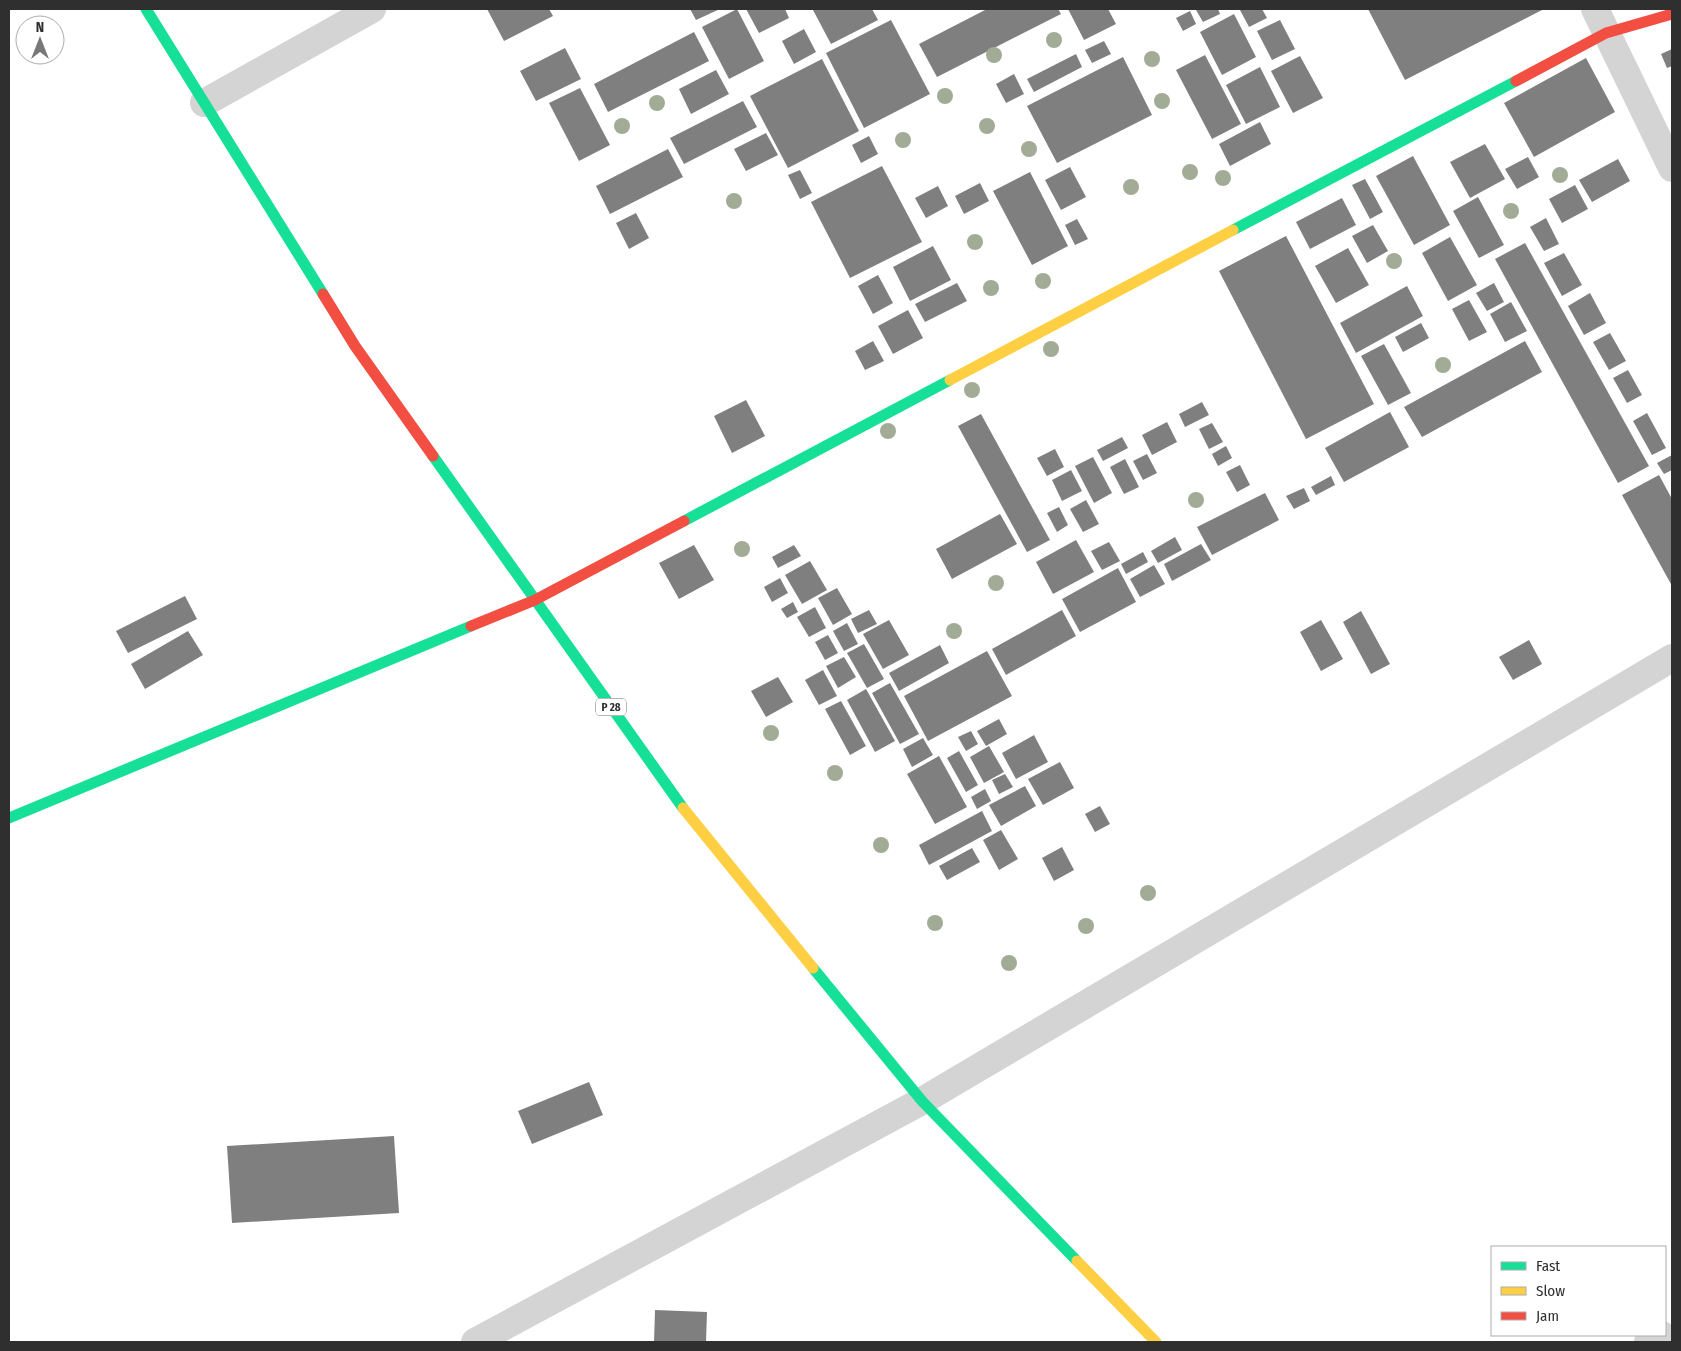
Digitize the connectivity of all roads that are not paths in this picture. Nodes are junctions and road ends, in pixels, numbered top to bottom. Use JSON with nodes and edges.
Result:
{"nodes":[{"id":1,"x":146,"y":9,"type":"edge"},
{"id":2,"x":372,"y":9,"type":"edge"},
{"id":3,"x":1595,"y":9,"type":"edge"},
{"id":4,"x":1672,"y":14,"type":"edge"},
{"id":5,"x":1606,"y":33,"type":"junction"},
{"id":6,"x":204,"y":103,"type":"junction"},
{"id":7,"x":1672,"y":168,"type":"edge"},
{"id":8,"x":535,"y":600,"type":"junction"},
{"id":9,"x":1672,"y":658,"type":"edge"},
{"id":10,"x":9,"y":818,"type":"edge"},
{"id":11,"x":922,"y":1101,"type":"junction"},
{"id":12,"x":1659,"y":1336,"type":"edge"},
{"id":13,"x":475,"y":1342,"type":"edge"},
{"id":14,"x":1156,"y":1342,"type":"edge"},
{"id":15,"x":1648,"y":1342,"type":"edge"}],
"edges":[{"from":1,"to":6,"type":"street","number":"P 28"},
{"from":2,"to":6,"type":"street"},
{"from":3,"to":5,"type":"street"},
{"from":4,"to":5,"type":"street"},
{"from":5,"to":7,"type":"street"},
{"from":5,"to":8,"type":"street"},
{"from":6,"to":8,"type":"street","number":"P 28"},
{"from":8,"to":10,"type":"street"},
{"from":8,"to":11,"type":"street","number":"P 28"},
{"from":9,"to":11,"type":"street"},
{"from":11,"to":13,"type":"street"},
{"from":11,"to":14,"type":"street","number":"P 28"},
{"from":12,"to":15,"type":"street"}]}
